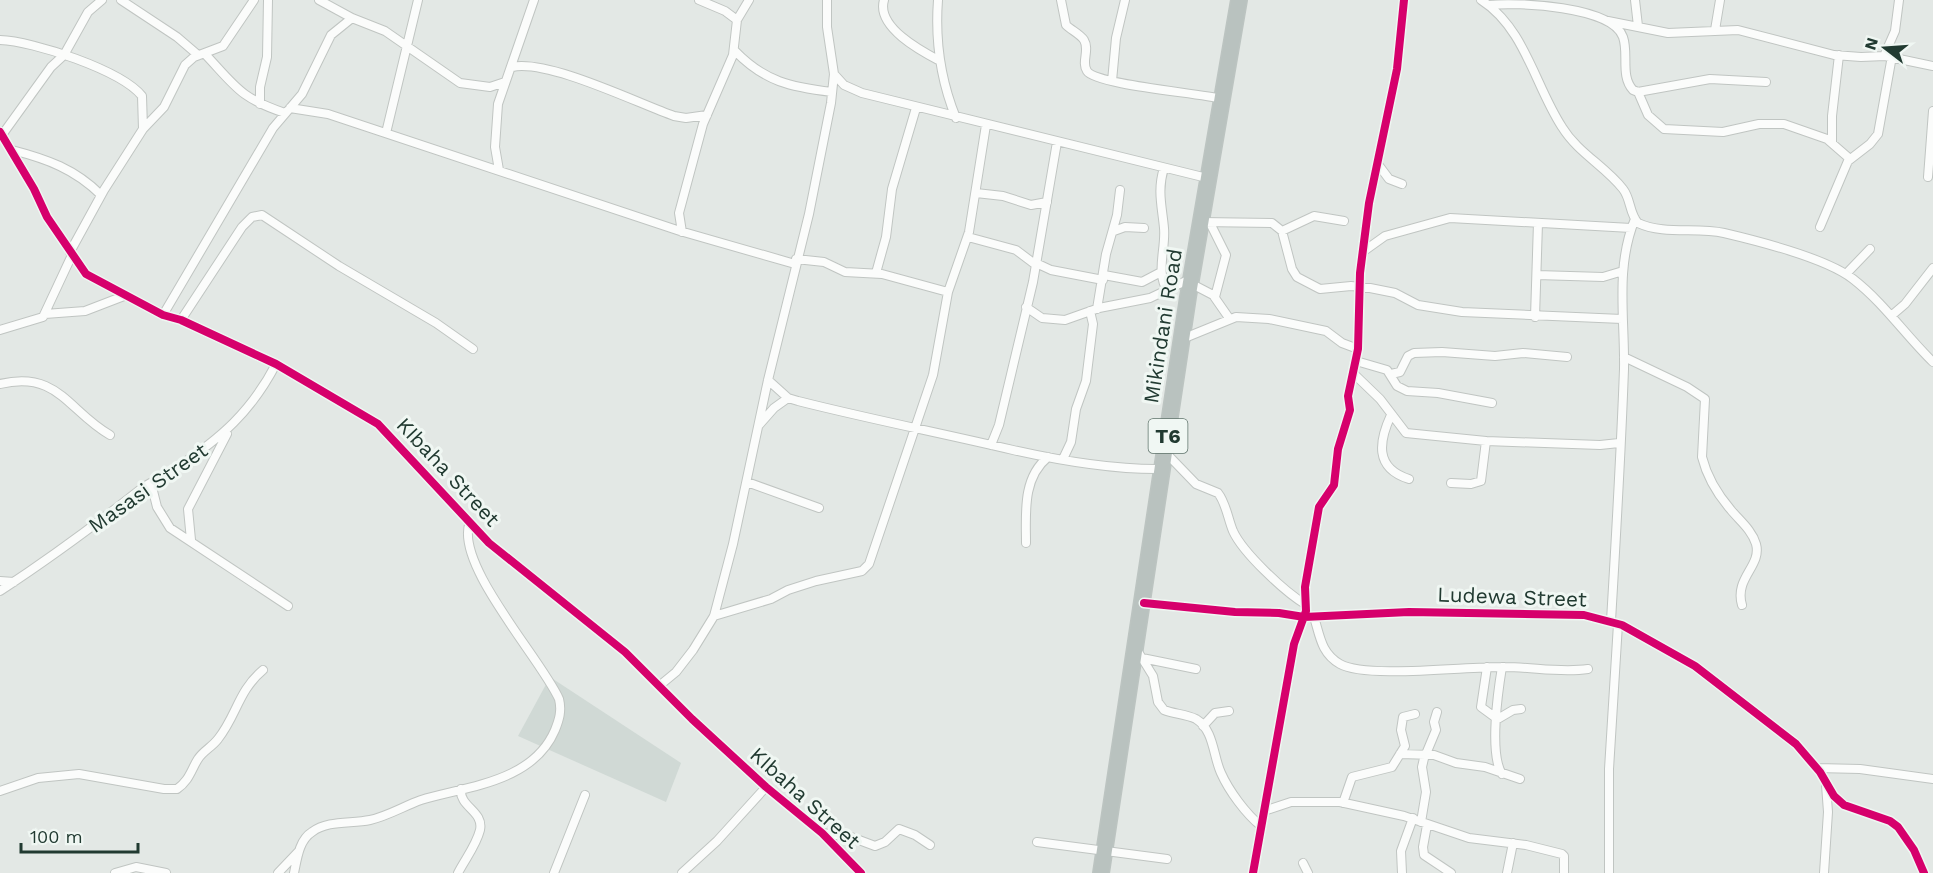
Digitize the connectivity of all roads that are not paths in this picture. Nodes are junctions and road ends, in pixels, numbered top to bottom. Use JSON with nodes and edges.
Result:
{"nodes":[{"id":1,"x":102,"y":0,"type":"edge"},
{"id":2,"x":121,"y":0,"type":"edge"},
{"id":3,"x":254,"y":0,"type":"edge"},
{"id":4,"x":268,"y":0,"type":"edge"},
{"id":5,"x":319,"y":0,"type":"edge"},
{"id":6,"x":418,"y":0,"type":"edge"},
{"id":7,"x":534,"y":0,"type":"edge"},
{"id":8,"x":699,"y":0,"type":"edge"},
{"id":9,"x":749,"y":0,"type":"edge"},
{"id":10,"x":827,"y":0,"type":"edge"},
{"id":11,"x":884,"y":0,"type":"edge"},
{"id":12,"x":938,"y":0,"type":"edge"},
{"id":13,"x":1061,"y":0,"type":"edge"},
{"id":14,"x":1125,"y":0,"type":"edge"},
{"id":15,"x":1239,"y":0,"type":"edge"},
{"id":16,"x":1404,"y":0,"type":"edge"},
{"id":17,"x":1481,"y":0,"type":"edge"},
{"id":18,"x":1635,"y":0,"type":"edge"},
{"id":19,"x":1720,"y":0,"type":"edge"},
{"id":20,"x":1899,"y":0,"type":"edge"},
{"id":21,"x":1489,"y":5,"type":"junction"},
{"id":22,"x":352,"y":18,"type":"junction"},
{"id":23,"x":737,"y":20,"type":"junction"},
{"id":24,"x":1607,"y":21,"type":"junction"},
{"id":25,"x":1638,"y":26,"type":"junction"},
{"id":26,"x":1716,"y":30,"type":"junction"},
{"id":27,"x":0,"y":40,"type":"edge"},
{"id":28,"x":405,"y":45,"type":"junction"},
{"id":29,"x":735,"y":51,"type":"junction"},
{"id":30,"x":64,"y":55,"type":"junction"},
{"id":31,"x":201,"y":55,"type":"junction"},
{"id":32,"x":1839,"y":56,"type":"junction"},
{"id":33,"x":1888,"y":56,"type":"junction"},
{"id":34,"x":940,"y":61,"type":"junction"},
{"id":35,"x":1933,"y":66,"type":"edge"},
{"id":36,"x":512,"y":67,"type":"junction"},
{"id":37,"x":834,"y":74,"type":"junction"},
{"id":38,"x":1112,"y":81,"type":"junction"},
{"id":39,"x":505,"y":82,"type":"junction"},
{"id":40,"x":1766,"y":82,"type":"dead end"},
{"id":41,"x":832,"y":92,"type":"junction"},
{"id":42,"x":1638,"y":92,"type":"junction"},
{"id":43,"x":1222,"y":99,"type":"junction"},
{"id":44,"x":260,"y":104,"type":"junction"},
{"id":45,"x":916,"y":108,"type":"junction"},
{"id":46,"x":288,"y":110,"type":"junction"},
{"id":47,"x":1933,"y":111,"type":"edge"},
{"id":48,"x":707,"y":116,"type":"junction"},
{"id":49,"x":957,"y":118,"type":"junction"},
{"id":50,"x":986,"y":125,"type":"junction"},
{"id":51,"x":143,"y":129,"type":"junction"},
{"id":52,"x":386,"y":133,"type":"junction"},
{"id":53,"x":1,"y":134,"type":"edge"},
{"id":54,"x":1057,"y":142,"type":"junction"},
{"id":55,"x":1832,"y":142,"type":"junction"},
{"id":56,"x":12,"y":150,"type":"junction"},
{"id":57,"x":1850,"y":159,"type":"junction"},
{"id":58,"x":1377,"y":163,"type":"junction"},
{"id":59,"x":1164,"y":168,"type":"junction"},
{"id":60,"x":500,"y":170,"type":"junction"},
{"id":61,"x":1928,"y":177,"type":"dead end"},
{"id":62,"x":1207,"y":178,"type":"junction"},
{"id":63,"x":1402,"y":184,"type":"dead end"},
{"id":64,"x":1120,"y":190,"type":"dead end"},
{"id":65,"x":976,"y":193,"type":"junction"},
{"id":66,"x":101,"y":195,"type":"junction"},
{"id":67,"x":1047,"y":202,"type":"junction"},
{"id":68,"x":1344,"y":221,"type":"dead end"},
{"id":69,"x":1205,"y":222,"type":"junction"},
{"id":70,"x":1538,"y":223,"type":"junction"},
{"id":71,"x":1633,"y":224,"type":"junction"},
{"id":72,"x":1820,"y":227,"type":"dead end"},
{"id":73,"x":1144,"y":228,"type":"dead end"},
{"id":74,"x":1114,"y":231,"type":"junction"},
{"id":75,"x":1282,"y":231,"type":"junction"},
{"id":76,"x":682,"y":232,"type":"junction"},
{"id":77,"x":968,"y":237,"type":"junction"},
{"id":78,"x":1870,"y":249,"type":"dead end"},
{"id":79,"x":1364,"y":251,"type":"junction"},
{"id":80,"x":71,"y":254,"type":"junction"},
{"id":81,"x":796,"y":262,"type":"junction"},
{"id":82,"x":1036,"y":264,"type":"junction"},
{"id":83,"x":1933,"y":268,"type":"edge"},
{"id":84,"x":1623,"y":271,"type":"junction"},
{"id":85,"x":1161,"y":272,"type":"junction"},
{"id":86,"x":876,"y":273,"type":"junction"},
{"id":87,"x":1846,"y":274,"type":"junction"},
{"id":88,"x":1537,"y":275,"type":"junction"},
{"id":89,"x":1103,"y":278,"type":"junction"},
{"id":90,"x":1191,"y":281,"type":"junction"},
{"id":91,"x":1360,"y":287,"type":"junction"},
{"id":92,"x":948,"y":292,"type":"junction"},
{"id":93,"x":1168,"y":292,"type":"junction"},
{"id":94,"x":124,"y":296,"type":"junction"},
{"id":95,"x":1215,"y":297,"type":"junction"},
{"id":96,"x":1026,"y":307,"type":"junction"},
{"id":97,"x":1094,"y":310,"type":"junction"},
{"id":98,"x":45,"y":314,"type":"junction"},
{"id":99,"x":163,"y":315,"type":"junction"},
{"id":100,"x":1891,"y":316,"type":"junction"},
{"id":101,"x":1535,"y":317,"type":"junction"},
{"id":102,"x":1229,"y":318,"type":"junction"},
{"id":103,"x":1622,"y":319,"type":"junction"},
{"id":104,"x":181,"y":320,"type":"junction"},
{"id":105,"x":0,"y":330,"type":"edge"},
{"id":106,"x":1182,"y":339,"type":"junction"},
{"id":107,"x":473,"y":349,"type":"dead end"},
{"id":108,"x":1358,"y":349,"type":"junction"},
{"id":109,"x":1567,"y":357,"type":"dead end"},
{"id":110,"x":1624,"y":357,"type":"junction"},
{"id":111,"x":1356,"y":361,"type":"junction"},
{"id":112,"x":1933,"y":362,"type":"edge"},
{"id":113,"x":276,"y":364,"type":"junction"},
{"id":114,"x":1354,"y":374,"type":"junction"},
{"id":115,"x":1391,"y":374,"type":"junction"},
{"id":116,"x":768,"y":380,"type":"junction"},
{"id":117,"x":0,"y":384,"type":"edge"},
{"id":118,"x":788,"y":398,"type":"junction"},
{"id":119,"x":1492,"y":403,"type":"dead end"},
{"id":120,"x":1391,"y":415,"type":"junction"},
{"id":121,"x":758,"y":427,"type":"junction"},
{"id":122,"x":229,"y":430,"type":"junction"},
{"id":123,"x":914,"y":430,"type":"junction"},
{"id":124,"x":110,"y":435,"type":"dead end"},
{"id":125,"x":1486,"y":441,"type":"junction"},
{"id":126,"x":1619,"y":443,"type":"junction"},
{"id":127,"x":991,"y":446,"type":"junction"},
{"id":128,"x":1166,"y":453,"type":"junction"},
{"id":129,"x":1048,"y":457,"type":"junction"},
{"id":130,"x":1063,"y":459,"type":"junction"},
{"id":131,"x":1163,"y":469,"type":"junction"},
{"id":132,"x":1408,"y":479,"type":"dead end"},
{"id":133,"x":747,"y":482,"type":"junction"},
{"id":134,"x":151,"y":483,"type":"junction"},
{"id":135,"x":1451,"y":483,"type":"dead end"},
{"id":136,"x":819,"y":508,"type":"dead end"},
{"id":137,"x":470,"y":522,"type":"junction"},
{"id":138,"x":191,"y":540,"type":"junction"},
{"id":139,"x":1026,"y":543,"type":"dead end"},
{"id":140,"x":0,"y":581,"type":"edge"},
{"id":141,"x":14,"y":582,"type":"junction"},
{"id":142,"x":0,"y":591,"type":"edge"},
{"id":143,"x":1144,"y":603,"type":"junction"},
{"id":144,"x":1305,"y":604,"type":"junction"},
{"id":145,"x":1742,"y":605,"type":"dead end"},
{"id":146,"x":288,"y":606,"type":"dead end"},
{"id":147,"x":714,"y":616,"type":"junction"},
{"id":148,"x":1305,"y":617,"type":"junction"},
{"id":149,"x":1314,"y":617,"type":"junction"},
{"id":150,"x":1614,"y":623,"type":"junction"},
{"id":151,"x":1139,"y":653,"type":"junction"},
{"id":152,"x":1487,"y":667,"type":"junction"},
{"id":153,"x":1502,"y":667,"type":"junction"},
{"id":154,"x":1196,"y":669,"type":"dead end"},
{"id":155,"x":1588,"y":669,"type":"dead end"},
{"id":156,"x":263,"y":670,"type":"dead end"},
{"id":157,"x":659,"y":686,"type":"junction"},
{"id":158,"x":1483,"y":690,"type":"junction"},
{"id":159,"x":1498,"y":695,"type":"junction"},
{"id":160,"x":1521,"y":709,"type":"dead end"},
{"id":161,"x":1230,"y":711,"type":"dead end"},
{"id":162,"x":1437,"y":712,"type":"dead end"},
{"id":163,"x":1415,"y":714,"type":"dead end"},
{"id":164,"x":1496,"y":719,"type":"junction"},
{"id":165,"x":1203,"y":726,"type":"junction"},
{"id":166,"x":1400,"y":754,"type":"junction"},
{"id":167,"x":1426,"y":754,"type":"junction"},
{"id":168,"x":1817,"y":768,"type":"junction"},
{"id":169,"x":1502,"y":774,"type":"junction"},
{"id":170,"x":1520,"y":779,"type":"dead end"},
{"id":171,"x":1933,"y":779,"type":"edge"},
{"id":172,"x":1826,"y":785,"type":"junction"},
{"id":173,"x":766,"y":787,"type":"junction"},
{"id":174,"x":461,"y":789,"type":"junction"},
{"id":175,"x":0,"y":791,"type":"edge"},
{"id":176,"x":585,"y":795,"type":"dead end"},
{"id":177,"x":1343,"y":803,"type":"junction"},
{"id":178,"x":1264,"y":810,"type":"junction"},
{"id":179,"x":1420,"y":822,"type":"junction"},
{"id":180,"x":1262,"y":826,"type":"junction"},
{"id":181,"x":822,"y":833,"type":"junction"},
{"id":182,"x":1037,"y":842,"type":"dead end"},
{"id":183,"x":1514,"y":843,"type":"junction"},
{"id":184,"x":930,"y":845,"type":"dead end"},
{"id":185,"x":299,"y":850,"type":"junction"},
{"id":186,"x":1104,"y":852,"type":"junction"},
{"id":187,"x":1167,"y":859,"type":"dead end"},
{"id":188,"x":1303,"y":863,"type":"dead end"},
{"id":189,"x":115,"y":873,"type":"edge"},
{"id":190,"x":166,"y":873,"type":"edge"},
{"id":191,"x":278,"y":873,"type":"edge"},
{"id":192,"x":294,"y":873,"type":"edge"},
{"id":193,"x":458,"y":873,"type":"edge"},
{"id":194,"x":554,"y":873,"type":"edge"},
{"id":195,"x":682,"y":873,"type":"edge"},
{"id":196,"x":861,"y":873,"type":"edge"},
{"id":197,"x":1101,"y":873,"type":"edge"},
{"id":198,"x":1253,"y":873,"type":"edge"},
{"id":199,"x":1308,"y":873,"type":"edge"},
{"id":200,"x":1402,"y":873,"type":"edge"},
{"id":201,"x":1451,"y":873,"type":"edge"},
{"id":202,"x":1508,"y":873,"type":"edge"},
{"id":203,"x":1564,"y":873,"type":"edge"},
{"id":204,"x":1609,"y":873,"type":"edge"},
{"id":205,"x":1824,"y":873,"type":"edge"},
{"id":206,"x":1924,"y":873,"type":"edge"}],
"edges":[{"from":1,"to":30,"type":"street"},
{"from":2,"to":31,"type":"street"},
{"from":3,"to":31,"type":"street"},
{"from":4,"to":44,"type":"street"},
{"from":5,"to":22,"type":"street"},
{"from":6,"to":28,"type":"street"},
{"from":7,"to":36,"type":"street"},
{"from":8,"to":23,"type":"street"},
{"from":9,"to":23,"type":"street"},
{"from":10,"to":37,"type":"street"},
{"from":11,"to":34,"type":"street"},
{"from":12,"to":34,"type":"street"},
{"from":13,"to":38,"type":"street"},
{"from":14,"to":38,"type":"street"},
{"from":15,"to":43,"type":"highway","name":"Mikindani Road","number":"T6"},
{"from":16,"to":58,"type":"street"},
{"from":17,"to":21,"type":"street"},
{"from":18,"to":25,"type":"street"},
{"from":19,"to":26,"type":"street"},
{"from":20,"to":33,"type":"street"},
{"from":21,"to":24,"type":"street"},
{"from":21,"to":71,"type":"street"},
{"from":22,"to":28,"type":"street"},
{"from":22,"to":46,"type":"street"},
{"from":23,"to":29,"type":"street"},
{"from":24,"to":25,"type":"street"},
{"from":24,"to":42,"type":"street"},
{"from":25,"to":26,"type":"street"},
{"from":26,"to":32,"type":"street"},
{"from":27,"to":30,"type":"street"},
{"from":28,"to":39,"type":"street"},
{"from":28,"to":52,"type":"street"},
{"from":29,"to":41,"type":"street"},
{"from":29,"to":48,"type":"street"},
{"from":30,"to":51,"type":"street"},
{"from":30,"to":53,"type":"street"},
{"from":31,"to":44,"type":"street"},
{"from":31,"to":51,"type":"street"},
{"from":32,"to":33,"type":"street"},
{"from":32,"to":55,"type":"street"},
{"from":33,"to":35,"type":"street"},
{"from":33,"to":57,"type":"street"},
{"from":34,"to":49,"type":"street"},
{"from":36,"to":39,"type":"street"},
{"from":36,"to":48,"type":"street"},
{"from":37,"to":41,"type":"street"},
{"from":37,"to":45,"type":"street"},
{"from":38,"to":43,"type":"street"},
{"from":39,"to":60,"type":"street"},
{"from":40,"to":42,"type":"street"},
{"from":41,"to":81,"type":"street"},
{"from":42,"to":55,"type":"street"},
{"from":43,"to":62,"type":"highway","name":"Mikindani Road","number":"T6"},
{"from":44,"to":46,"type":"street"},
{"from":45,"to":49,"type":"street"},
{"from":45,"to":86,"type":"street"},
{"from":46,"to":52,"type":"street"},
{"from":46,"to":99,"type":"street"},
{"from":47,"to":61,"type":"street"},
{"from":48,"to":76,"type":"street"},
{"from":49,"to":50,"type":"street"},
{"from":50,"to":54,"type":"street"},
{"from":50,"to":65,"type":"street"},
{"from":51,"to":66,"type":"street"},
{"from":52,"to":60,"type":"street"},
{"from":53,"to":56,"type":"street","name":"KIbaha Street"},
{"from":54,"to":59,"type":"street"},
{"from":54,"to":67,"type":"street"},
{"from":55,"to":57,"type":"street"},
{"from":56,"to":66,"type":"street"},
{"from":56,"to":80,"type":"street","name":"KIbaha Street"},
{"from":57,"to":72,"type":"street"},
{"from":58,"to":63,"type":"street"},
{"from":58,"to":79,"type":"street"},
{"from":59,"to":62,"type":"street"},
{"from":59,"to":85,"type":"street"},
{"from":60,"to":76,"type":"street"},
{"from":62,"to":69,"type":"highway","name":"Mikindani Road","number":"T6"},
{"from":64,"to":74,"type":"street"},
{"from":65,"to":67,"type":"street"},
{"from":65,"to":77,"type":"street"},
{"from":66,"to":80,"type":"street"},
{"from":67,"to":82,"type":"street"},
{"from":68,"to":75,"type":"street"},
{"from":69,"to":75,"type":"street"},
{"from":69,"to":90,"type":"highway","name":"Mikindani Road","number":"T6"},
{"from":69,"to":95,"type":"street"},
{"from":70,"to":71,"type":"street"},
{"from":70,"to":79,"type":"street"},
{"from":70,"to":88,"type":"street"},
{"from":71,"to":84,"type":"street"},
{"from":71,"to":87,"type":"street"},
{"from":73,"to":74,"type":"street"},
{"from":74,"to":89,"type":"street"},
{"from":75,"to":91,"type":"street"},
{"from":76,"to":81,"type":"street"},
{"from":77,"to":82,"type":"street"},
{"from":77,"to":92,"type":"street"},
{"from":78,"to":87,"type":"street"},
{"from":79,"to":91,"type":"street"},
{"from":80,"to":94,"type":"street","name":"KIbaha Street"},
{"from":80,"to":98,"type":"street"},
{"from":81,"to":86,"type":"street"},
{"from":81,"to":116,"type":"street"},
{"from":82,"to":89,"type":"street"},
{"from":82,"to":96,"type":"street"},
{"from":83,"to":100,"type":"street"},
{"from":84,"to":88,"type":"street"},
{"from":84,"to":103,"type":"street"},
{"from":85,"to":89,"type":"street"},
{"from":85,"to":93,"type":"street"},
{"from":86,"to":92,"type":"street"},
{"from":87,"to":100,"type":"street"},
{"from":88,"to":101,"type":"street"},
{"from":89,"to":97,"type":"street"},
{"from":90,"to":93,"type":"street"},
{"from":90,"to":95,"type":"street"},
{"from":90,"to":106,"type":"highway","name":"Mikindani Road","number":"T6"},
{"from":91,"to":101,"type":"street"},
{"from":91,"to":108,"type":"street"},
{"from":92,"to":123,"type":"street"},
{"from":93,"to":97,"type":"street"},
{"from":94,"to":98,"type":"street"},
{"from":94,"to":99,"type":"street","name":"KIbaha Street"},
{"from":95,"to":102,"type":"street"},
{"from":96,"to":97,"type":"street"},
{"from":96,"to":127,"type":"street"},
{"from":97,"to":130,"type":"street"},
{"from":98,"to":105,"type":"street"},
{"from":99,"to":104,"type":"street","name":"KIbaha Street"},
{"from":100,"to":112,"type":"street"},
{"from":101,"to":103,"type":"street"},
{"from":102,"to":106,"type":"street"},
{"from":102,"to":108,"type":"street"},
{"from":103,"to":110,"type":"street"},
{"from":104,"to":107,"type":"street"},
{"from":104,"to":113,"type":"street","name":"KIbaha Street"},
{"from":106,"to":128,"type":"highway","name":"Mikindani Road","number":"T6"},
{"from":108,"to":111,"type":"street"},
{"from":109,"to":115,"type":"street"},
{"from":110,"to":126,"type":"street"},
{"from":110,"to":145,"type":"street"},
{"from":111,"to":114,"type":"street"},
{"from":111,"to":115,"type":"street"},
{"from":113,"to":122,"type":"street","name":"Masasi Street"},
{"from":113,"to":137,"type":"street","name":"KIbaha Street"},
{"from":114,"to":120,"type":"street"},
{"from":114,"to":144,"type":"street"},
{"from":115,"to":119,"type":"street"},
{"from":116,"to":118,"type":"street"},
{"from":116,"to":121,"type":"street"},
{"from":117,"to":124,"type":"street"},
{"from":118,"to":121,"type":"street"},
{"from":118,"to":123,"type":"street"},
{"from":120,"to":125,"type":"street"},
{"from":120,"to":132,"type":"street"},
{"from":121,"to":133,"type":"street"},
{"from":122,"to":134,"type":"street","name":"Masasi Street"},
{"from":122,"to":138,"type":"street"},
{"from":123,"to":127,"type":"street"},
{"from":123,"to":147,"type":"street"},
{"from":125,"to":126,"type":"street"},
{"from":125,"to":135,"type":"street"},
{"from":126,"to":150,"type":"street"},
{"from":127,"to":129,"type":"street"},
{"from":128,"to":131,"type":"highway","name":"Mikindani Road","number":"T6"},
{"from":128,"to":144,"type":"street"},
{"from":129,"to":130,"type":"street"},
{"from":129,"to":139,"type":"street"},
{"from":130,"to":131,"type":"street"},
{"from":131,"to":143,"type":"highway","name":"Mikindani Road","number":"T6"},
{"from":133,"to":136,"type":"street"},
{"from":133,"to":147,"type":"street"},
{"from":134,"to":138,"type":"street"},
{"from":134,"to":141,"type":"street","name":"Masasi Street"},
{"from":137,"to":157,"type":"street","name":"KIbaha Street"},
{"from":137,"to":174,"type":"street"},
{"from":138,"to":146,"type":"street"},
{"from":140,"to":141,"type":"street"},
{"from":141,"to":142,"type":"street","name":"Masasi Street"},
{"from":143,"to":148,"type":"street","name":"Ludewa Street"},
{"from":143,"to":151,"type":"highway","name":"Mikindani Road","number":"T6"},
{"from":144,"to":148,"type":"street"},
{"from":147,"to":157,"type":"street"},
{"from":148,"to":149,"type":"street","name":"Ludewa Street"},
{"from":148,"to":178,"type":"street"},
{"from":149,"to":150,"type":"street","name":"Ludewa Street"},
{"from":149,"to":152,"type":"street"},
{"from":150,"to":168,"type":"street","name":"Ludewa Street"},
{"from":150,"to":204,"type":"street"},
{"from":151,"to":154,"type":"street"},
{"from":151,"to":165,"type":"street"},
{"from":151,"to":186,"type":"highway","name":"Mikindani Road","number":"T6"},
{"from":152,"to":153,"type":"street"},
{"from":152,"to":158,"type":"street"},
{"from":153,"to":155,"type":"street"},
{"from":153,"to":159,"type":"street"},
{"from":156,"to":175,"type":"street"},
{"from":157,"to":173,"type":"street","name":"KIbaha Street"},
{"from":158,"to":159,"type":"street"},
{"from":158,"to":164,"type":"street"},
{"from":159,"to":164,"type":"street"},
{"from":160,"to":164,"type":"street"},
{"from":161,"to":165,"type":"street"},
{"from":162,"to":167,"type":"street"},
{"from":163,"to":166,"type":"street"},
{"from":164,"to":169,"type":"street"},
{"from":165,"to":180,"type":"street"},
{"from":166,"to":167,"type":"street"},
{"from":166,"to":177,"type":"street"},
{"from":167,"to":169,"type":"street"},
{"from":167,"to":179,"type":"street"},
{"from":168,"to":171,"type":"street"},
{"from":168,"to":172,"type":"street","name":"Ludewa Street"},
{"from":169,"to":170,"type":"street"},
{"from":172,"to":205,"type":"street"},
{"from":172,"to":206,"type":"street","name":"Ludewa Street"},
{"from":173,"to":181,"type":"street","name":"KIbaha Street"},
{"from":173,"to":195,"type":"street"},
{"from":174,"to":185,"type":"street"},
{"from":174,"to":193,"type":"street"},
{"from":176,"to":194,"type":"street"},
{"from":177,"to":178,"type":"street"},
{"from":177,"to":179,"type":"street"},
{"from":178,"to":180,"type":"street"},
{"from":179,"to":183,"type":"street"},
{"from":179,"to":200,"type":"street"},
{"from":179,"to":201,"type":"street"},
{"from":180,"to":198,"type":"street"},
{"from":181,"to":184,"type":"street"},
{"from":181,"to":196,"type":"street","name":"KIbaha Street"},
{"from":182,"to":186,"type":"street"},
{"from":183,"to":202,"type":"street"},
{"from":183,"to":203,"type":"street"},
{"from":185,"to":191,"type":"street"},
{"from":185,"to":192,"type":"street"},
{"from":186,"to":187,"type":"street"},
{"from":186,"to":197,"type":"highway","name":"Mikindani Road","number":"T6"},
{"from":188,"to":199,"type":"street"},
{"from":189,"to":190,"type":"street"}]}
